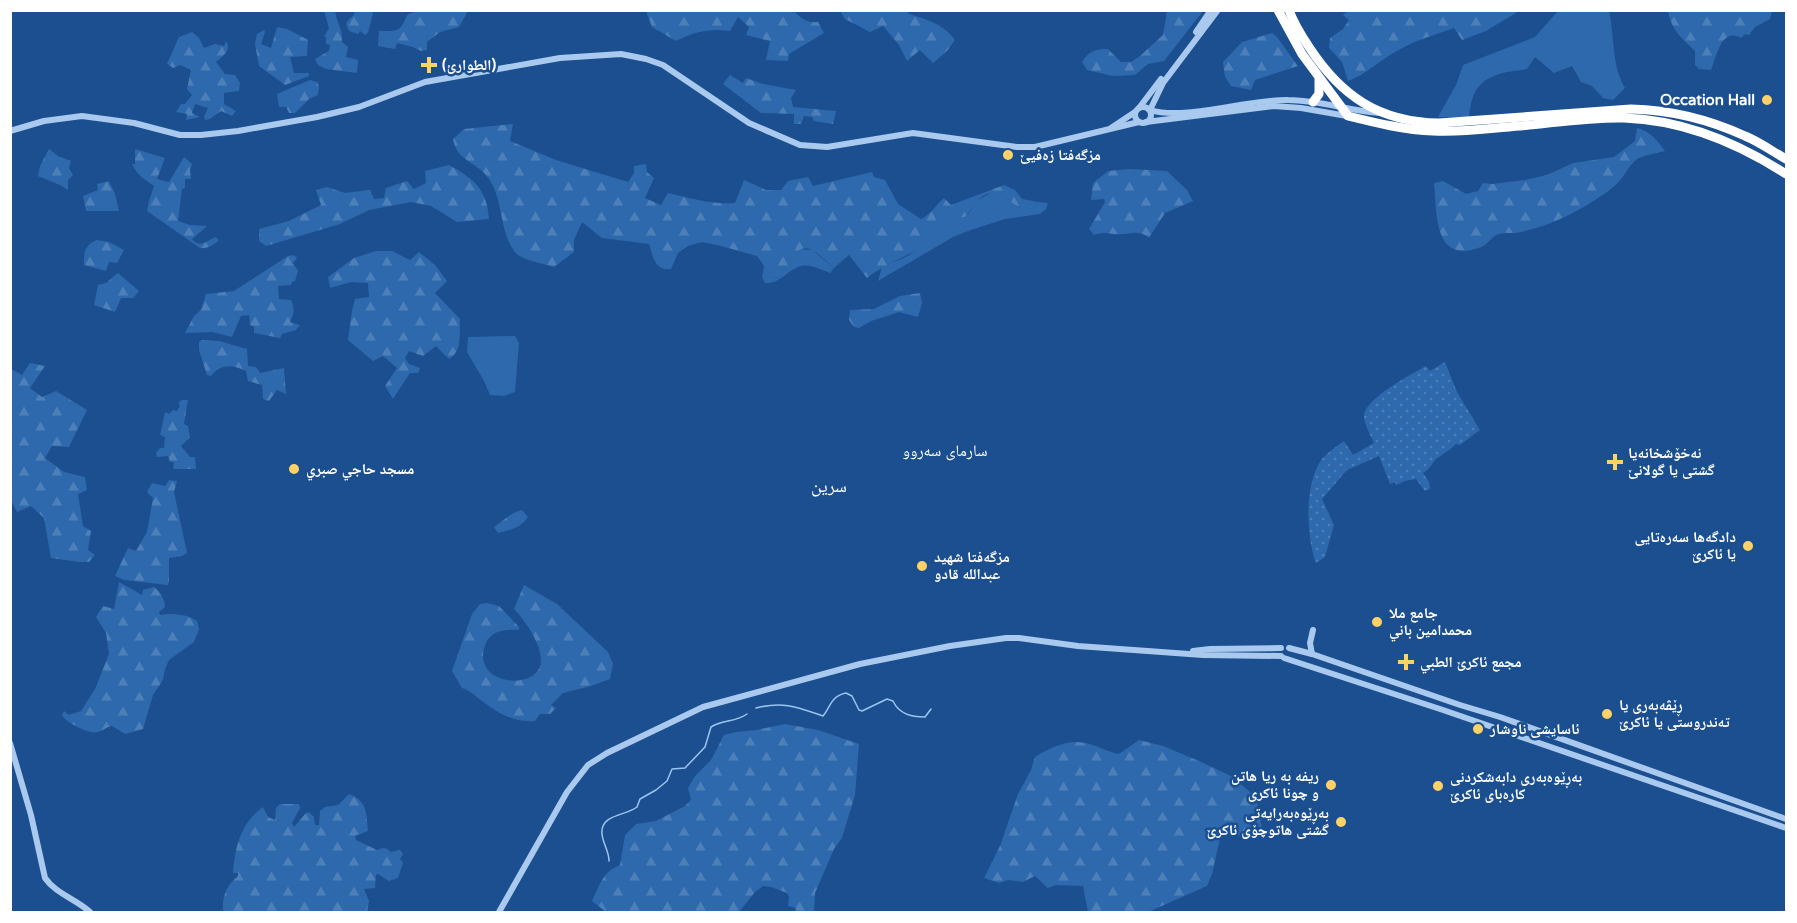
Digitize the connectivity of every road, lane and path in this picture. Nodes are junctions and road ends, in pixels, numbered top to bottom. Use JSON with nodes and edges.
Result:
{"nodes":[{"id":1,"x":1211,"y":10,"type":"edge"},
{"id":2,"x":1218,"y":10,"type":"edge"},
{"id":3,"x":1289,"y":10,"type":"edge"},
{"id":4,"x":1278,"y":12,"type":"edge"},
{"id":5,"x":1319,"y":80,"type":"junction"},
{"id":6,"x":1349,"y":95,"type":"junction"},
{"id":7,"x":1313,"y":102,"type":"junction"},
{"id":8,"x":1137,"y":110,"type":"junction"},
{"id":9,"x":1150,"y":110,"type":"junction"},
{"id":10,"x":1345,"y":111,"type":"junction"},
{"id":11,"x":1381,"y":113,"type":"junction"},
{"id":12,"x":1143,"y":122,"type":"junction"},
{"id":13,"x":1111,"y":128,"type":"junction"},
{"id":14,"x":10,"y":130,"type":"edge"},
{"id":15,"x":1786,"y":159,"type":"edge"},
{"id":16,"x":1786,"y":174,"type":"edge"},
{"id":17,"x":1313,"y":630,"type":"dead end"},
{"id":18,"x":1285,"y":648,"type":"junction"},
{"id":19,"x":1184,"y":652,"type":"junction"},
{"id":20,"x":1312,"y":654,"type":"junction"},
{"id":21,"x":1282,"y":657,"type":"junction"},
{"id":22,"x":10,"y":743,"type":"edge"},
{"id":23,"x":1643,"y":767,"type":"junction"},
{"id":24,"x":1639,"y":778,"type":"junction"},
{"id":25,"x":1786,"y":819,"type":"edge"},
{"id":26,"x":1786,"y":828,"type":"edge"},
{"id":27,"x":90,"y":912,"type":"edge"},
{"id":28,"x":500,"y":912,"type":"edge"}],
"edges":[{"from":1,"to":8,"type":"street"},
{"from":2,"to":9,"type":"street"},
{"from":3,"to":6,"type":"highway"},
{"from":4,"to":5,"type":"highway"},
{"from":5,"to":7,"type":"highway"},
{"from":5,"to":10,"type":"highway"},
{"from":6,"to":10,"type":"highway"},
{"from":6,"to":11,"type":"highway"},
{"from":7,"to":9,"type":"street"},
{"from":7,"to":10,"type":"street"},
{"from":8,"to":9,"type":"street"},
{"from":8,"to":12,"type":"street"},
{"from":8,"to":13,"type":"street"},
{"from":9,"to":12,"type":"street"},
{"from":10,"to":11,"type":"street"},
{"from":10,"to":12,"type":"street"},
{"from":10,"to":16,"type":"highway"},
{"from":11,"to":15,"type":"highway"},
{"from":12,"to":13,"type":"street"},
{"from":13,"to":14,"type":"street"},
{"from":17,"to":20,"type":"street"},
{"from":18,"to":19,"type":"street"},
{"from":18,"to":20,"type":"street"},
{"from":18,"to":21,"type":"street"},
{"from":19,"to":21,"type":"street"},
{"from":19,"to":28,"type":"street"},
{"from":20,"to":23,"type":"street"},
{"from":21,"to":24,"type":"street"},
{"from":22,"to":27,"type":"street"},
{"from":23,"to":24,"type":"street"},
{"from":23,"to":25,"type":"street"},
{"from":24,"to":26,"type":"street"}]}
